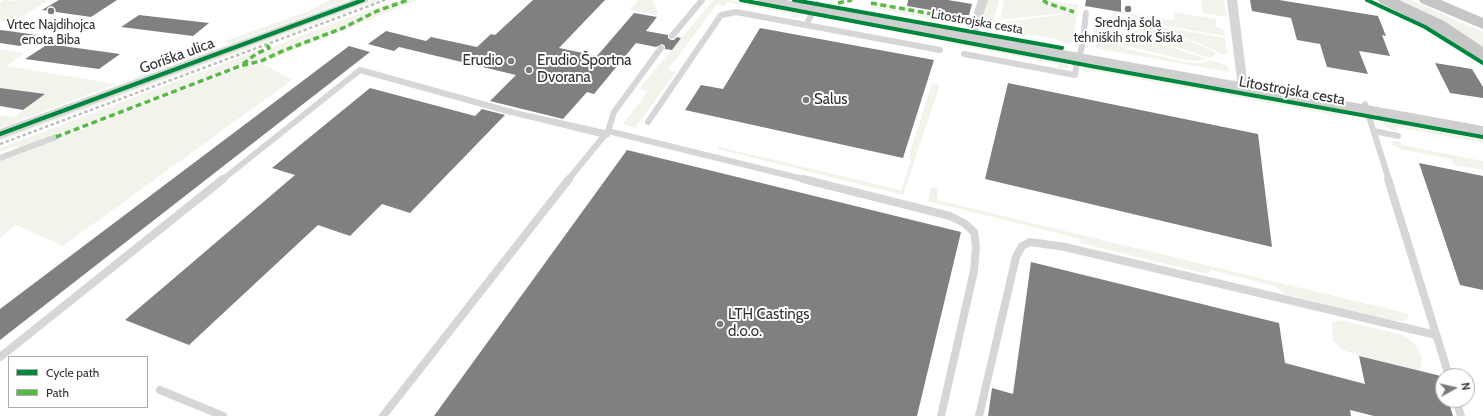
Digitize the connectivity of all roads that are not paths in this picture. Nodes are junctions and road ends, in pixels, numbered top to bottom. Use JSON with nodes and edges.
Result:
{"nodes":[{"id":1,"x":363,"y":0,"type":"edge"},
{"id":2,"x":702,"y":0,"type":"edge"},
{"id":3,"x":764,"y":0,"type":"edge"},
{"id":4,"x":794,"y":0,"type":"edge"},
{"id":5,"x":983,"y":0,"type":"edge"},
{"id":6,"x":1232,"y":0,"type":"edge"},
{"id":7,"x":1386,"y":0,"type":"edge"},
{"id":8,"x":1427,"y":0,"type":"edge"},
{"id":9,"x":1445,"y":0,"type":"edge"},
{"id":10,"x":816,"y":7,"type":"junction"},
{"id":11,"x":1086,"y":13,"type":"dead end"},
{"id":12,"x":1483,"y":16,"type":"edge"},
{"id":13,"x":1483,"y":24,"type":"edge"},
{"id":14,"x":806,"y":25,"type":"junction"},
{"id":15,"x":972,"y":35,"type":"junction"},
{"id":16,"x":672,"y":36,"type":"dead end"},
{"id":17,"x":661,"y":48,"type":"dead end"},
{"id":18,"x":940,"y":50,"type":"dead end"},
{"id":19,"x":964,"y":54,"type":"dead end"},
{"id":20,"x":1079,"y":55,"type":"junction"},
{"id":21,"x":1483,"y":55,"type":"edge"},
{"id":22,"x":1243,"y":84,"type":"junction"},
{"id":23,"x":1366,"y":107,"type":"junction"},
{"id":24,"x":510,"y":112,"type":"joint"},
{"id":25,"x":648,"y":122,"type":"dead end"},
{"id":26,"x":1479,"y":127,"type":"edge"},
{"id":27,"x":1374,"y":131,"type":"junction"},
{"id":28,"x":607,"y":132,"type":"junction"},
{"id":29,"x":0,"y":134,"type":"edge"},
{"id":30,"x":1398,"y":136,"type":"dead end"},
{"id":31,"x":56,"y":137,"type":"dead end"},
{"id":32,"x":0,"y":158,"type":"edge"},
{"id":33,"x":1436,"y":335,"type":"junction"},
{"id":34,"x":0,"y":357,"type":"edge"},
{"id":35,"x":1446,"y":368,"type":"edge"},
{"id":36,"x":160,"y":390,"type":"dead end"},
{"id":37,"x":224,"y":416,"type":"edge"},
{"id":38,"x":382,"y":416,"type":"edge"},
{"id":39,"x":941,"y":416,"type":"edge"},
{"id":40,"x":979,"y":416,"type":"edge"}],
"edges":[{"from":1,"to":29,"type":"street","name":"Goriška ulica"},
{"from":2,"to":16,"type":"lane"},
{"from":3,"to":10,"type":"main road","name":"Litostrojska cesta"},
{"from":4,"to":10,"type":"main road","name":"Litostrojska cesta"},
{"from":5,"to":15,"type":"street"},
{"from":6,"to":22,"type":"street"},
{"from":7,"to":21,"type":"highway"},
{"from":8,"to":13,"type":"highway"},
{"from":9,"to":12,"type":"highway"},
{"from":10,"to":14,"type":"lane"},
{"from":10,"to":15,"type":"main road","name":"Litostrojska cesta"},
{"from":11,"to":20,"type":"lane"},
{"from":14,"to":18,"type":"lane"},
{"from":14,"to":25,"type":"lane"},
{"from":15,"to":20,"type":"main road","name":"Litostrojska cesta"},
{"from":17,"to":28,"type":"lane"},
{"from":19,"to":20,"type":"lane"},
{"from":20,"to":22,"type":"main road","name":"Litostrojska cesta"},
{"from":22,"to":23,"type":"main road","name":"Litostrojska cesta"},
{"from":23,"to":26,"type":"main road","name":"Litostrojska cesta"},
{"from":23,"to":27,"type":"lane"},
{"from":24,"to":28,"type":"street"},
{"from":24,"to":34,"type":"lane"},
{"from":27,"to":30,"type":"lane"},
{"from":27,"to":33,"type":"lane"},
{"from":28,"to":38,"type":"lane"},
{"from":28,"to":39,"type":"lane"},
{"from":31,"to":32,"type":"lane"},
{"from":33,"to":35,"type":"lane"},
{"from":33,"to":40,"type":"lane"},
{"from":36,"to":37,"type":"lane"}]}
